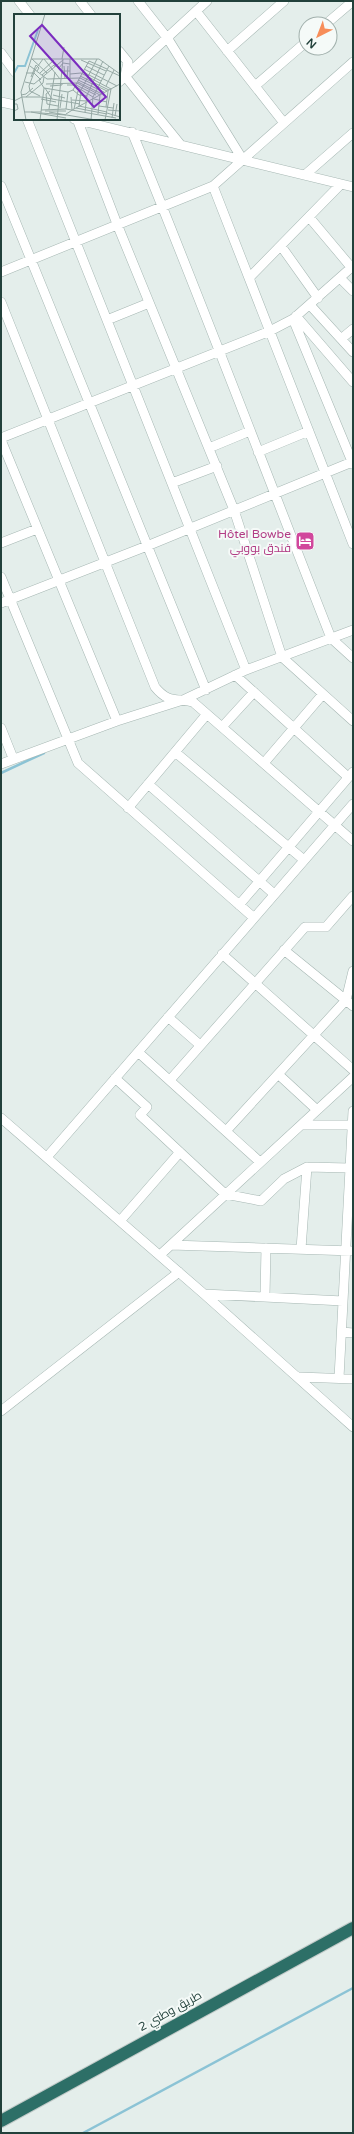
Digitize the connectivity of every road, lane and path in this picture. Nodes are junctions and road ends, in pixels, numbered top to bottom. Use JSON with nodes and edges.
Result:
{"nodes":[{"id":1,"x":19,"y":1,"type":"edge"},
{"id":2,"x":80,"y":1,"type":"edge"},
{"id":3,"x":138,"y":1,"type":"edge"},
{"id":4,"x":207,"y":1,"type":"edge"},
{"id":5,"x":284,"y":1,"type":"edge"},
{"id":6,"x":353,"y":1,"type":"edge"},
{"id":7,"x":196,"y":11,"type":"junction"},
{"id":8,"x":29,"y":14,"type":"edge"},
{"id":9,"x":90,"y":14,"type":"edge"},
{"id":10,"x":335,"y":16,"type":"edge"},
{"id":11,"x":168,"y":39,"type":"junction"},
{"id":12,"x":298,"y":49,"type":"edge"},
{"id":13,"x":227,"y":51,"type":"junction"},
{"id":14,"x":120,"y":52,"type":"edge"},
{"id":15,"x":1,"y":53,"type":"edge"},
{"id":16,"x":353,"y":62,"type":"edge"},
{"id":17,"x":14,"y":71,"type":"edge"},
{"id":18,"x":122,"y":79,"type":"edge"},
{"id":19,"x":255,"y":86,"type":"junction"},
{"id":20,"x":1,"y":102,"type":"edge"},
{"id":21,"x":14,"y":106,"type":"edge"},
{"id":22,"x":27,"y":120,"type":"edge"},
{"id":23,"x":76,"y":120,"type":"edge"},
{"id":24,"x":80,"y":120,"type":"edge"},
{"id":25,"x":284,"y":123,"type":"junction"},
{"id":26,"x":132,"y":132,"type":"junction"},
{"id":27,"x":353,"y":134,"type":"edge"},
{"id":28,"x":180,"y":144,"type":"junction"},
{"id":29,"x":243,"y":160,"type":"junction"},
{"id":30,"x":306,"y":174,"type":"junction"},
{"id":31,"x":341,"y":184,"type":"junction"},
{"id":32,"x":1,"y":186,"type":"edge"},
{"id":33,"x":213,"y":186,"type":"junction"},
{"id":34,"x":353,"y":187,"type":"edge"},
{"id":35,"x":163,"y":207,"type":"junction"},
{"id":36,"x":309,"y":217,"type":"junction"},
{"id":37,"x":117,"y":224,"type":"junction"},
{"id":38,"x":76,"y":241,"type":"junction"},
{"id":39,"x":281,"y":246,"type":"junction"},
{"id":40,"x":31,"y":260,"type":"junction"},
{"id":41,"x":352,"y":266,"type":"edge"},
{"id":42,"x":1,"y":272,"type":"edge"},
{"id":43,"x":249,"y":278,"type":"junction"},
{"id":44,"x":340,"y":278,"type":"junction"},
{"id":45,"x":353,"y":291,"type":"edge"},
{"id":46,"x":318,"y":298,"type":"junction"},
{"id":47,"x":1,"y":302,"type":"edge"},
{"id":48,"x":149,"y":303,"type":"junction"},
{"id":49,"x":310,"y":305,"type":"junction"},
{"id":50,"x":294,"y":317,"type":"junction"},
{"id":51,"x":107,"y":320,"type":"junction"},
{"id":52,"x":353,"y":329,"type":"edge"},
{"id":53,"x":270,"y":330,"type":"junction"},
{"id":54,"x":341,"y":339,"type":"junction"},
{"id":55,"x":221,"y":351,"type":"junction"},
{"id":56,"x":353,"y":352,"type":"edge"},
{"id":57,"x":176,"y":368,"type":"junction"},
{"id":58,"x":353,"y":382,"type":"edge"},
{"id":59,"x":133,"y":386,"type":"junction"},
{"id":60,"x":90,"y":404,"type":"junction"},
{"id":61,"x":48,"y":419,"type":"junction"},
{"id":62,"x":250,"y":431,"type":"junction"},
{"id":63,"x":308,"y":431,"type":"junction"},
{"id":64,"x":1,"y":439,"type":"edge"},
{"id":65,"x":209,"y":448,"type":"junction"},
{"id":66,"x":350,"y":450,"type":"edge"},
{"id":67,"x":258,"y":452,"type":"junction"},
{"id":68,"x":352,"y":463,"type":"edge"},
{"id":69,"x":217,"y":466,"type":"junction"},
{"id":70,"x":325,"y":473,"type":"junction"},
{"id":71,"x":172,"y":483,"type":"junction"},
{"id":72,"x":274,"y":493,"type":"junction"},
{"id":73,"x":234,"y":510,"type":"junction"},
{"id":74,"x":190,"y":528,"type":"junction"},
{"id":75,"x":37,"y":529,"type":"junction"},
{"id":76,"x":1,"y":543,"type":"edge"},
{"id":77,"x":353,"y":544,"type":"edge"},
{"id":78,"x":147,"y":546,"type":"junction"},
{"id":79,"x":105,"y":561,"type":"junction"},
{"id":80,"x":1,"y":577,"type":"edge"},
{"id":81,"x":59,"y":580,"type":"junction"},
{"id":82,"x":5,"y":601,"type":"edge"},
{"id":83,"x":353,"y":630,"type":"edge"},
{"id":84,"x":331,"y":638,"type":"junction"},
{"id":85,"x":282,"y":657,"type":"junction"},
{"id":86,"x":353,"y":658,"type":"edge"},
{"id":87,"x":246,"y":670,"type":"junction"},
{"id":88,"x":234,"y":675,"type":"junction"},
{"id":89,"x":206,"y":690,"type":"junction"},
{"id":90,"x":254,"y":692,"type":"junction"},
{"id":91,"x":323,"y":694,"type":"junction"},
{"id":92,"x":183,"y":700,"type":"junction"},
{"id":93,"x":207,"y":714,"type":"junction"},
{"id":94,"x":117,"y":721,"type":"junction"},
{"id":95,"x":353,"y":721,"type":"edge"},
{"id":96,"x":222,"y":727,"type":"junction"},
{"id":97,"x":1,"y":728,"type":"edge"},
{"id":98,"x":294,"y":728,"type":"junction"},
{"id":99,"x":67,"y":739,"type":"junction"},
{"id":100,"x":175,"y":752,"type":"junction"},
{"id":101,"x":13,"y":758,"type":"junction"},
{"id":102,"x":264,"y":763,"type":"junction"},
{"id":103,"x":1,"y":764,"type":"edge"},
{"id":104,"x":351,"y":774,"type":"edge"},
{"id":105,"x":148,"y":784,"type":"junction"},
{"id":106,"x":353,"y":804,"type":"edge"},
{"id":107,"x":128,"y":808,"type":"junction"},
{"id":108,"x":319,"y":812,"type":"junction"},
{"id":109,"x":335,"y":825,"type":"junction"},
{"id":110,"x":353,"y":841,"type":"edge"},
{"id":111,"x":288,"y":847,"type":"junction"},
{"id":112,"x":304,"y":860,"type":"junction"},
{"id":113,"x":260,"y":881,"type":"junction"},
{"id":114,"x":274,"y":894,"type":"junction"},
{"id":115,"x":353,"y":896,"type":"edge"},
{"id":116,"x":239,"y":905,"type":"junction"},
{"id":117,"x":253,"y":917,"type":"junction"},
{"id":118,"x":284,"y":950,"type":"junction"},
{"id":119,"x":222,"y":954,"type":"junction"},
{"id":120,"x":353,"y":971,"type":"edge"},
{"id":121,"x":255,"y":982,"type":"junction"},
{"id":122,"x":350,"y":1003,"type":"edge"},
{"id":123,"x":168,"y":1017,"type":"junction"},
{"id":124,"x":314,"y":1035,"type":"junction"},
{"id":125,"x":200,"y":1045,"type":"junction"},
{"id":126,"x":138,"y":1052,"type":"junction"},
{"id":127,"x":353,"y":1070,"type":"edge"},
{"id":128,"x":279,"y":1074,"type":"junction"},
{"id":129,"x":353,"y":1077,"type":"edge"},
{"id":130,"x":115,"y":1078,"type":"junction"},
{"id":131,"x":170,"y":1080,"type":"junction"},
{"id":132,"x":317,"y":1110,"type":"junction"},
{"id":133,"x":353,"y":1111,"type":"edge"},
{"id":134,"x":1,"y":1118,"type":"edge"},
{"id":135,"x":301,"y":1125,"type":"junction"},
{"id":136,"x":352,"y":1125,"type":"edge"},
{"id":137,"x":226,"y":1131,"type":"junction"},
{"id":138,"x":180,"y":1152,"type":"junction"},
{"id":139,"x":47,"y":1157,"type":"junction"},
{"id":140,"x":260,"y":1162,"type":"junction"},
{"id":141,"x":307,"y":1167,"type":"junction"},
{"id":142,"x":349,"y":1168,"type":"junction"},
{"id":143,"x":225,"y":1194,"type":"junction"},
{"id":144,"x":350,"y":1205,"type":"edge"},
{"id":145,"x":120,"y":1221,"type":"junction"},
{"id":146,"x":171,"y":1245,"type":"junction"},
{"id":147,"x":266,"y":1248,"type":"junction"},
{"id":148,"x":301,"y":1249,"type":"junction"},
{"id":149,"x":349,"y":1250,"type":"edge"},
{"id":150,"x":160,"y":1255,"type":"junction"},
{"id":151,"x":179,"y":1272,"type":"junction"},
{"id":152,"x":204,"y":1294,"type":"junction"},
{"id":153,"x":265,"y":1296,"type":"junction"},
{"id":154,"x":343,"y":1301,"type":"junction"},
{"id":155,"x":342,"y":1332,"type":"junction"},
{"id":156,"x":353,"y":1333,"type":"edge"},
{"id":157,"x":299,"y":1377,"type":"junction"},
{"id":158,"x":340,"y":1378,"type":"junction"},
{"id":159,"x":353,"y":1379,"type":"edge"},
{"id":160,"x":1,"y":1411,"type":"edge"},
{"id":161,"x":353,"y":1427,"type":"edge"},
{"id":162,"x":353,"y":1928,"type":"edge"},
{"id":163,"x":1,"y":2120,"type":"edge"}],
"edges":[{"from":1,"to":8,"type":"street"},
{"from":2,"to":9,"type":"street"},
{"from":3,"to":11,"type":"street"},
{"from":4,"to":7,"type":"street"},
{"from":5,"to":13,"type":"street"},
{"from":6,"to":10,"type":"street"},
{"from":7,"to":11,"type":"street"},
{"from":7,"to":13,"type":"street"},
{"from":11,"to":18,"type":"street"},
{"from":11,"to":29,"type":"street"},
{"from":12,"to":19,"type":"street"},
{"from":13,"to":19,"type":"street"},
{"from":14,"to":18,"type":"street"},
{"from":15,"to":17,"type":"street"},
{"from":16,"to":25,"type":"street"},
{"from":18,"to":28,"type":"street"},
{"from":19,"to":25,"type":"street"},
{"from":20,"to":21,"type":"street"},
{"from":22,"to":38,"type":"street"},
{"from":23,"to":37,"type":"street"},
{"from":24,"to":26,"type":"street"},
{"from":25,"to":29,"type":"street"},
{"from":26,"to":28,"type":"street"},
{"from":26,"to":35,"type":"street"},
{"from":27,"to":30,"type":"street"},
{"from":28,"to":29,"type":"street"},
{"from":29,"to":30,"type":"street"},
{"from":29,"to":33,"type":"street"},
{"from":30,"to":31,"type":"street"},
{"from":31,"to":34,"type":"street"},
{"from":31,"to":36,"type":"street"},
{"from":32,"to":40,"type":"street"},
{"from":33,"to":35,"type":"street"},
{"from":33,"to":43,"type":"street"},
{"from":35,"to":37,"type":"street"},
{"from":35,"to":55,"type":"street"},
{"from":36,"to":39,"type":"street"},
{"from":36,"to":41,"type":"street"},
{"from":37,"to":38,"type":"street"},
{"from":37,"to":48,"type":"street"},
{"from":38,"to":40,"type":"street"},
{"from":38,"to":51,"type":"street"},
{"from":39,"to":43,"type":"street"},
{"from":39,"to":46,"type":"street"},
{"from":40,"to":42,"type":"street"},
{"from":40,"to":60,"type":"street"},
{"from":41,"to":44,"type":"street"},
{"from":43,"to":53,"type":"street"},
{"from":44,"to":45,"type":"street"},
{"from":44,"to":46,"type":"street"},
{"from":46,"to":49,"type":"street"},
{"from":47,"to":61,"type":"street"},
{"from":48,"to":51,"type":"street"},
{"from":48,"to":57,"type":"street"},
{"from":49,"to":50,"type":"street"},
{"from":49,"to":54,"type":"street"},
{"from":50,"to":53,"type":"street"},
{"from":50,"to":58,"type":"street"},
{"from":50,"to":66,"type":"street"},
{"from":51,"to":59,"type":"street"},
{"from":52,"to":54,"type":"street"},
{"from":53,"to":55,"type":"street"},
{"from":53,"to":63,"type":"street"},
{"from":54,"to":56,"type":"street"},
{"from":55,"to":57,"type":"street"},
{"from":55,"to":62,"type":"street"},
{"from":57,"to":59,"type":"street"},
{"from":57,"to":65,"type":"street"},
{"from":59,"to":60,"type":"street"},
{"from":59,"to":71,"type":"street"},
{"from":60,"to":61,"type":"street"},
{"from":60,"to":78,"type":"street"},
{"from":61,"to":64,"type":"street"},
{"from":61,"to":79,"type":"street"},
{"from":62,"to":65,"type":"street"},
{"from":62,"to":67,"type":"street"},
{"from":63,"to":67,"type":"street"},
{"from":63,"to":70,"type":"street"},
{"from":64,"to":75,"type":"street"},
{"from":65,"to":69,"type":"street"},
{"from":66,"to":68,"type":"street"},
{"from":67,"to":72,"type":"street"},
{"from":68,"to":70,"type":"street"},
{"from":69,"to":71,"type":"street"},
{"from":69,"to":73,"type":"street"},
{"from":70,"to":72,"type":"street"},
{"from":70,"to":77,"type":"street"},
{"from":71,"to":74,"type":"street"},
{"from":72,"to":73,"type":"street"},
{"from":72,"to":84,"type":"street"},
{"from":73,"to":74,"type":"street"},
{"from":73,"to":85,"type":"street"},
{"from":74,"to":78,"type":"street"},
{"from":74,"to":87,"type":"street"},
{"from":75,"to":76,"type":"street"},
{"from":75,"to":81,"type":"street"},
{"from":78,"to":79,"type":"street"},
{"from":78,"to":89,"type":"street"},
{"from":79,"to":81,"type":"street"},
{"from":79,"to":92,"type":"street"},
{"from":80,"to":82,"type":"street"},
{"from":81,"to":82,"type":"street"},
{"from":81,"to":94,"type":"street"},
{"from":82,"to":99,"type":"street"},
{"from":83,"to":84,"type":"street"},
{"from":84,"to":85,"type":"street"},
{"from":84,"to":86,"type":"street"},
{"from":85,"to":87,"type":"street"},
{"from":85,"to":91,"type":"street"},
{"from":87,"to":88,"type":"street"},
{"from":88,"to":89,"type":"street"},
{"from":88,"to":90,"type":"street"},
{"from":89,"to":92,"type":"street"},
{"from":90,"to":96,"type":"street"},
{"from":90,"to":98,"type":"street"},
{"from":91,"to":95,"type":"street"},
{"from":91,"to":98,"type":"street"},
{"from":92,"to":93,"type":"street"},
{"from":92,"to":94,"type":"street"},
{"from":93,"to":96,"type":"street"},
{"from":93,"to":100,"type":"street"},
{"from":94,"to":99,"type":"street"},
{"from":96,"to":102,"type":"street"},
{"from":97,"to":101,"type":"street"},
{"from":98,"to":102,"type":"street"},
{"from":98,"to":104,"type":"street"},
{"from":99,"to":101,"type":"street"},
{"from":99,"to":107,"type":"street"},
{"from":100,"to":105,"type":"street"},
{"from":100,"to":111,"type":"street"},
{"from":101,"to":103,"type":"street"},
{"from":102,"to":108,"type":"street"},
{"from":104,"to":108,"type":"street"},
{"from":105,"to":107,"type":"street"},
{"from":105,"to":113,"type":"street"},
{"from":106,"to":109,"type":"street"},
{"from":107,"to":116,"type":"street"},
{"from":108,"to":109,"type":"street"},
{"from":108,"to":111,"type":"street"},
{"from":109,"to":110,"type":"street"},
{"from":109,"to":112,"type":"street"},
{"from":111,"to":112,"type":"street"},
{"from":111,"to":113,"type":"street"},
{"from":112,"to":114,"type":"street"},
{"from":113,"to":114,"type":"street"},
{"from":113,"to":116,"type":"street"},
{"from":114,"to":117,"type":"street"},
{"from":115,"to":118,"type":"street"},
{"from":116,"to":117,"type":"street"},
{"from":117,"to":119,"type":"street"},
{"from":118,"to":121,"type":"street"},
{"from":118,"to":122,"type":"street"},
{"from":119,"to":121,"type":"street"},
{"from":119,"to":123,"type":"street"},
{"from":120,"to":122,"type":"street"},
{"from":121,"to":124,"type":"street"},
{"from":121,"to":125,"type":"street"},
{"from":122,"to":124,"type":"street"},
{"from":123,"to":125,"type":"street"},
{"from":123,"to":126,"type":"street"},
{"from":124,"to":127,"type":"street"},
{"from":124,"to":128,"type":"street"},
{"from":125,"to":131,"type":"street"},
{"from":126,"to":130,"type":"street"},
{"from":126,"to":131,"type":"street"},
{"from":128,"to":132,"type":"street"},
{"from":128,"to":137,"type":"street"},
{"from":129,"to":132,"type":"street"},
{"from":130,"to":138,"type":"street"},
{"from":130,"to":139,"type":"street"},
{"from":131,"to":137,"type":"street"},
{"from":132,"to":135,"type":"street"},
{"from":133,"to":136,"type":"street"},
{"from":134,"to":139,"type":"street"},
{"from":135,"to":136,"type":"street"},
{"from":135,"to":140,"type":"street"},
{"from":136,"to":142,"type":"street"},
{"from":137,"to":140,"type":"street"},
{"from":138,"to":143,"type":"street"},
{"from":138,"to":145,"type":"street"},
{"from":139,"to":145,"type":"street"},
{"from":140,"to":143,"type":"street"},
{"from":141,"to":142,"type":"street"},
{"from":141,"to":143,"type":"street"},
{"from":141,"to":148,"type":"street"},
{"from":142,"to":144,"type":"street"},
{"from":143,"to":146,"type":"street"},
{"from":144,"to":149,"type":"street"},
{"from":145,"to":150,"type":"street"},
{"from":146,"to":147,"type":"street"},
{"from":146,"to":150,"type":"street"},
{"from":147,"to":148,"type":"street"},
{"from":147,"to":153,"type":"street"},
{"from":148,"to":149,"type":"street"},
{"from":149,"to":154,"type":"street"},
{"from":150,"to":151,"type":"street"},
{"from":151,"to":152,"type":"street"},
{"from":151,"to":160,"type":"street"},
{"from":152,"to":153,"type":"street"},
{"from":152,"to":157,"type":"street"},
{"from":153,"to":154,"type":"street"},
{"from":154,"to":155,"type":"street"},
{"from":155,"to":156,"type":"street"},
{"from":155,"to":158,"type":"street"},
{"from":157,"to":158,"type":"street"},
{"from":157,"to":161,"type":"street"},
{"from":158,"to":159,"type":"street"},
{"from":162,"to":163,"type":"highway","name":"طريق وطني 2"}]}
